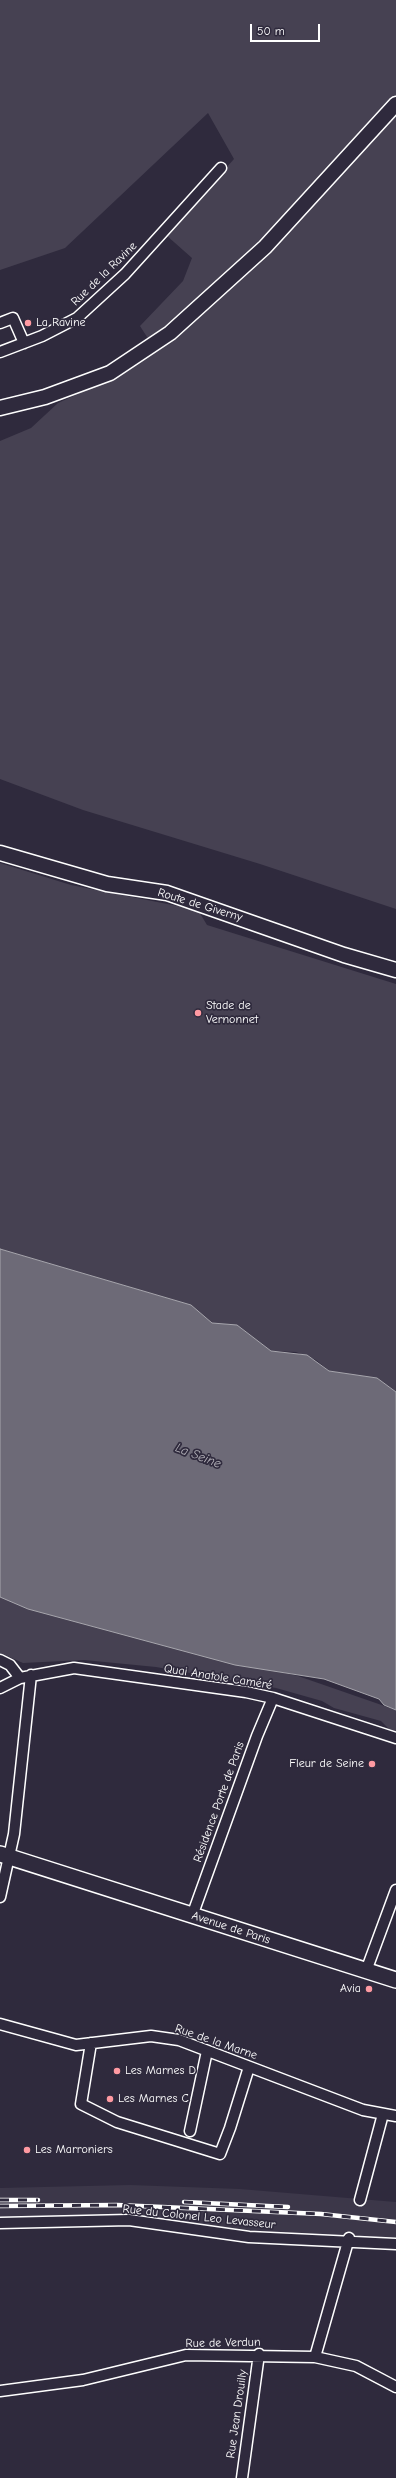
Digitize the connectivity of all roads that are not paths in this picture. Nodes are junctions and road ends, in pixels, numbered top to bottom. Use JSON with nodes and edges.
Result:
{"nodes":[{"id":1,"x":396,"y":104,"type":"edge"},
{"id":2,"x":221,"y":168,"type":"dead end"},
{"id":3,"x":0,"y":324,"type":"edge"},
{"id":4,"x":24,"y":343,"type":"junction"},
{"id":5,"x":0,"y":352,"type":"edge"},
{"id":6,"x":0,"y":408,"type":"edge"},
{"id":7,"x":0,"y":853,"type":"edge"},
{"id":8,"x":396,"y":970,"type":"edge"},
{"id":9,"x":0,"y":1660,"type":"edge"},
{"id":10,"x":31,"y":1675,"type":"junction"},
{"id":11,"x":20,"y":1678,"type":"junction"},
{"id":12,"x":0,"y":1688,"type":"edge"},
{"id":13,"x":273,"y":1698,"type":"junction"},
{"id":14,"x":396,"y":1738,"type":"edge"},
{"id":15,"x":5,"y":1856,"type":"edge"},
{"id":16,"x":396,"y":1890,"type":"edge"},
{"id":17,"x":0,"y":1897,"type":"edge"},
{"id":18,"x":194,"y":1912,"type":"junction"},
{"id":19,"x":367,"y":1967,"type":"junction"},
{"id":20,"x":396,"y":1972,"type":"edge"},
{"id":21,"x":396,"y":1980,"type":"edge"},
{"id":22,"x":0,"y":2024,"type":"edge"},
{"id":23,"x":92,"y":2044,"type":"junction"},
{"id":24,"x":207,"y":2051,"type":"junction"},
{"id":25,"x":249,"y":2067,"type":"junction"},
{"id":26,"x":383,"y":2114,"type":"junction"},
{"id":27,"x":396,"y":2116,"type":"edge"},
{"id":28,"x":190,"y":2131,"type":"dead end"},
{"id":29,"x":360,"y":2200,"type":"dead end"},
{"id":30,"x":0,"y":2223,"type":"edge"},
{"id":31,"x":349,"y":2240,"type":"junction"},
{"id":32,"x":396,"y":2244,"type":"edge"},
{"id":33,"x":259,"y":2354,"type":"junction"},
{"id":34,"x":315,"y":2357,"type":"junction"},
{"id":35,"x":396,"y":2386,"type":"edge"},
{"id":36,"x":0,"y":2391,"type":"edge"},
{"id":37,"x":242,"y":2478,"type":"edge"}],
"edges":[{"from":1,"to":6,"type":"main road"},
{"from":2,"to":4,"type":"street","name":"Rue de la Ravine"},
{"from":3,"to":4,"type":"street"},
{"from":4,"to":5,"type":"street","name":"Rue de la Ravine"},
{"from":7,"to":8,"type":"main road","name":"Route de Giverny"},
{"from":9,"to":11,"type":"street"},
{"from":10,"to":11,"type":"street","name":"Quai Anatole Caméré"},
{"from":10,"to":13,"type":"street","name":"Quai Anatole Caméré"},
{"from":10,"to":15,"type":"street"},
{"from":11,"to":12,"type":"street","name":"Quai Anatole Caméré"},
{"from":13,"to":14,"type":"street","name":"Quai Anatole Caméré"},
{"from":13,"to":18,"type":"street","name":"Résidence Porte de Paris"},
{"from":15,"to":17,"type":"street"},
{"from":15,"to":18,"type":"main road","name":"Avenue de Paris"},
{"from":16,"to":19,"type":"street"},
{"from":18,"to":19,"type":"main road","name":"Avenue de Paris"},
{"from":19,"to":20,"type":"main road","name":"Avenue de Paris"},
{"from":19,"to":21,"type":"main road","name":"Avenue de Paris"},
{"from":22,"to":23,"type":"street","name":"Rue de la Marne"},
{"from":23,"to":24,"type":"street","name":"Rue de la Marne"},
{"from":23,"to":25,"type":"street"},
{"from":24,"to":25,"type":"street","name":"Rue de la Marne"},
{"from":24,"to":28,"type":"street"},
{"from":25,"to":26,"type":"street","name":"Rue de la Marne"},
{"from":26,"to":27,"type":"street","name":"Rue de la Marne"},
{"from":26,"to":29,"type":"street"},
{"from":30,"to":31,"type":"street","name":"Rue du Colonel Leo Levasseur"},
{"from":31,"to":32,"type":"street","name":"Rue du Colonel Leo Levasseur"},
{"from":31,"to":34,"type":"street"},
{"from":33,"to":34,"type":"street","name":"Rue de Verdun"},
{"from":33,"to":36,"type":"street","name":"Rue de Verdun"},
{"from":33,"to":37,"type":"street","name":"Rue Jean Drouilly"},
{"from":34,"to":35,"type":"street","name":"Rue de Verdun"}]}
